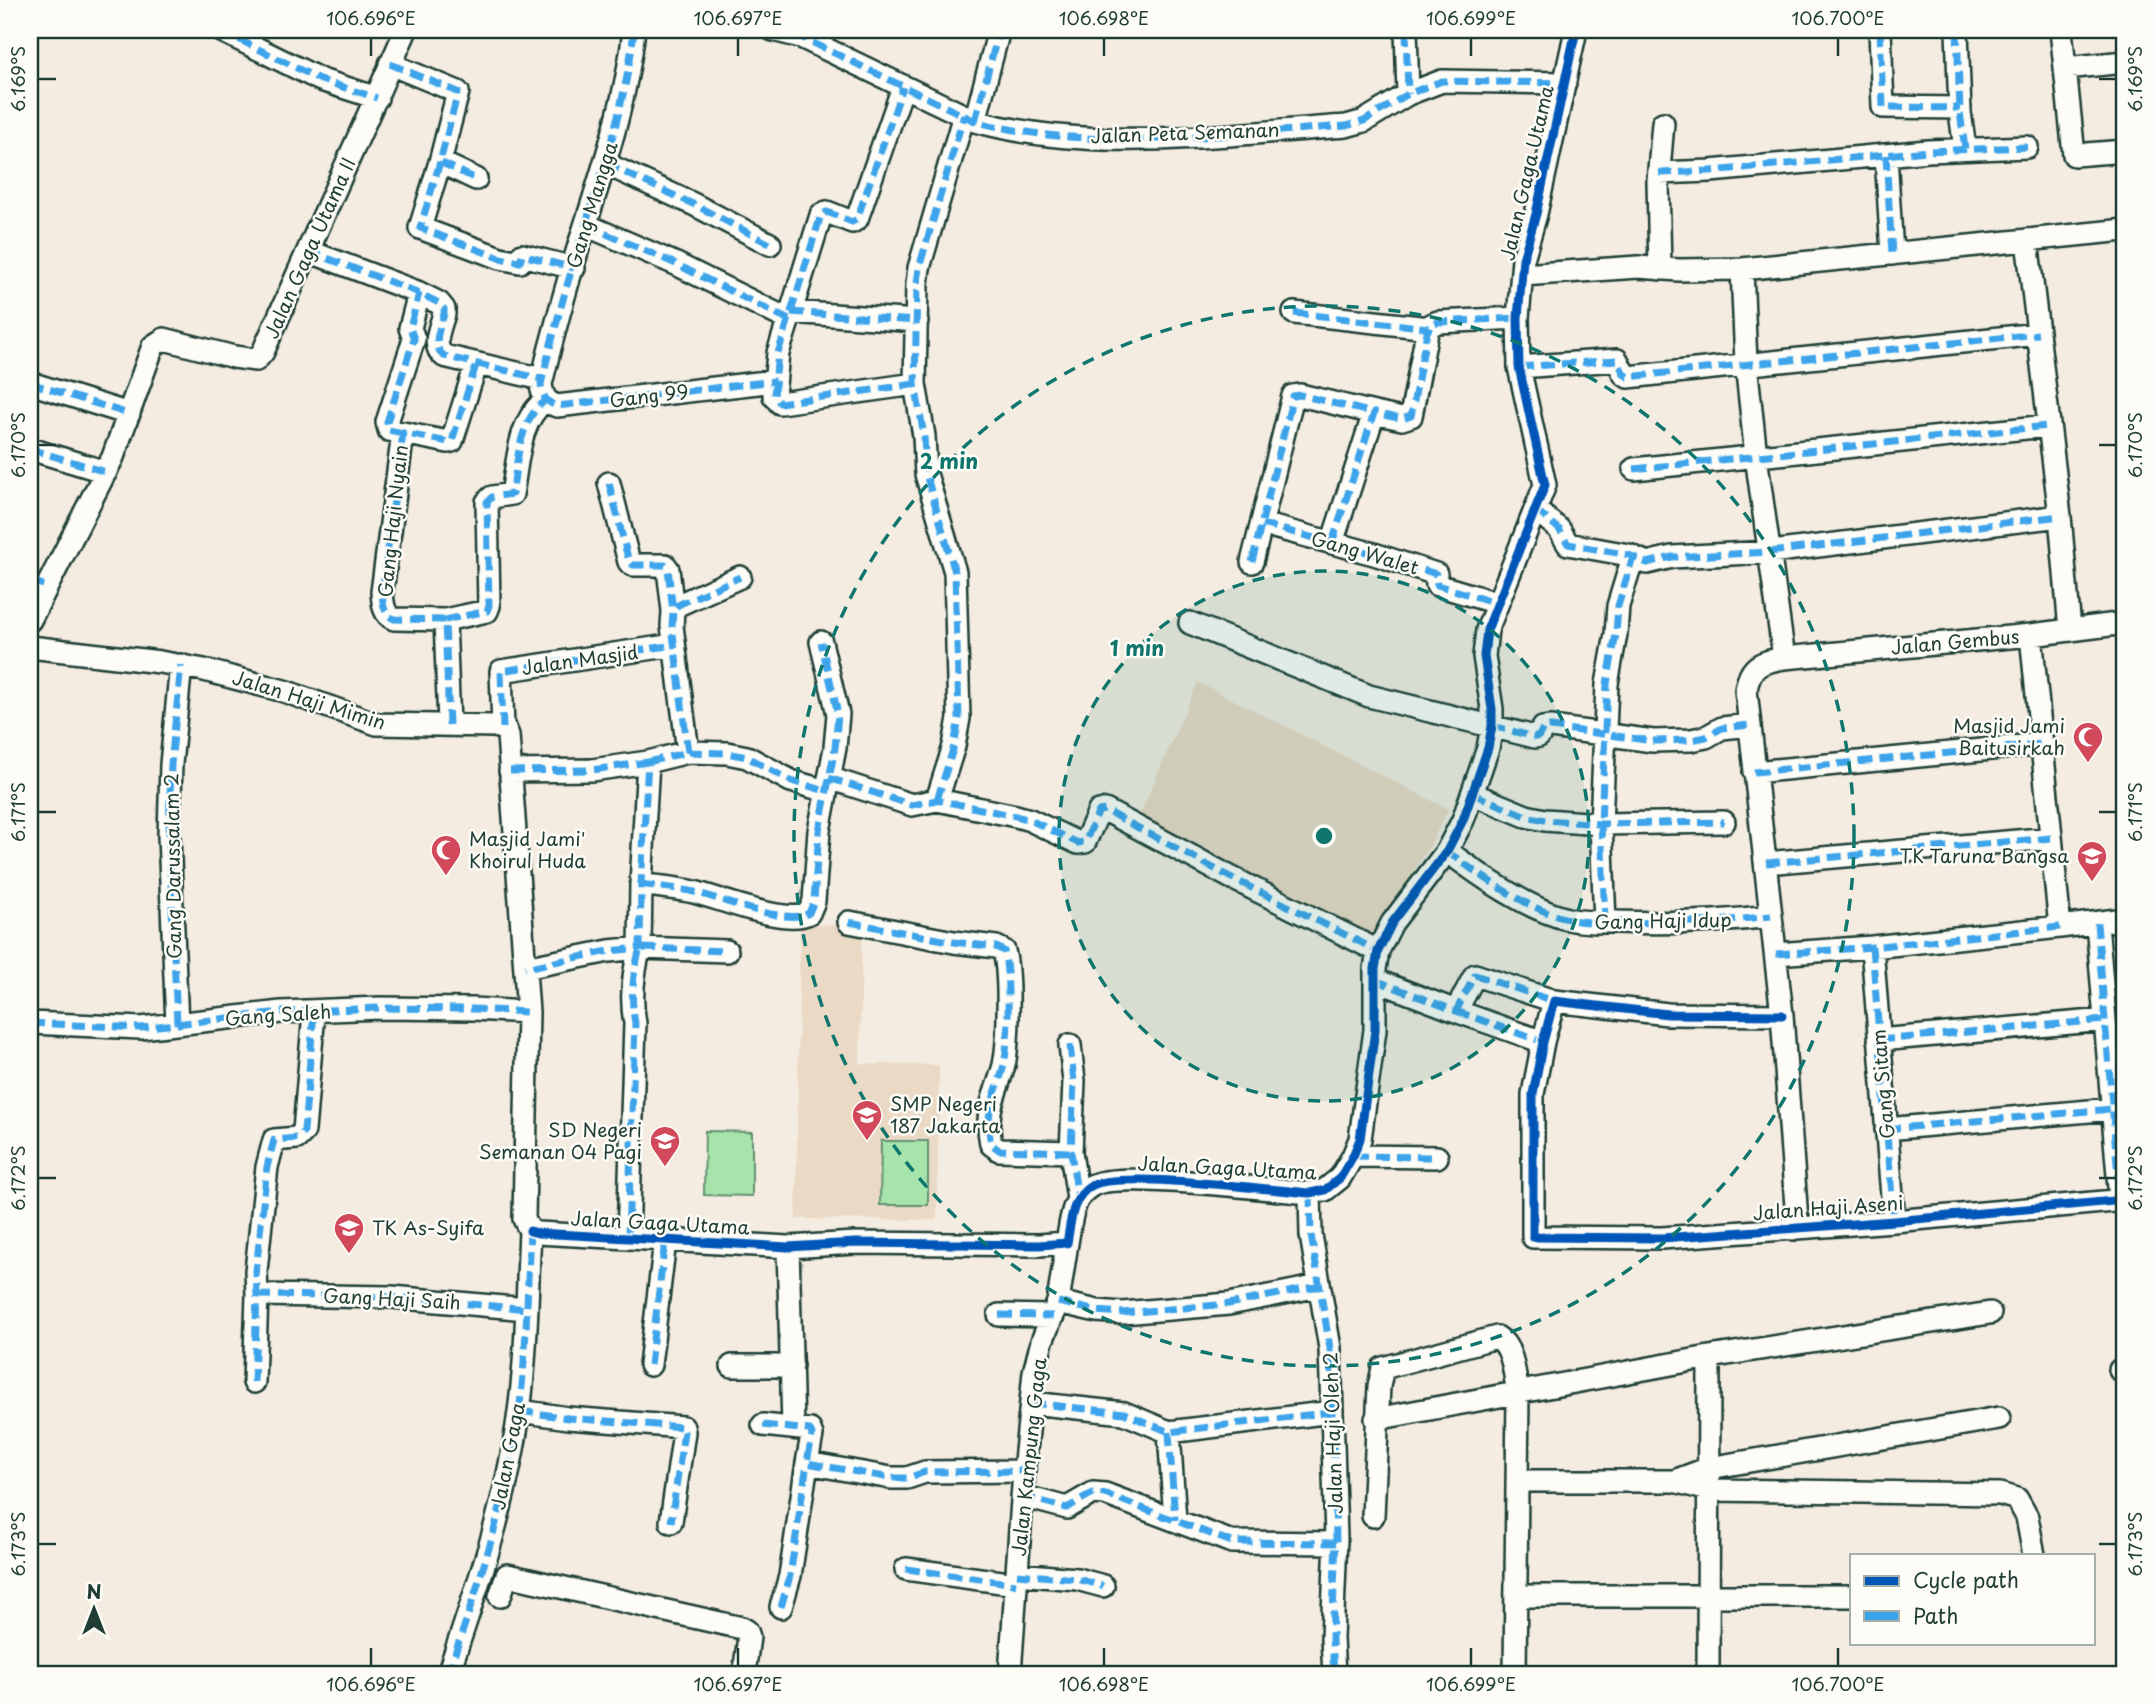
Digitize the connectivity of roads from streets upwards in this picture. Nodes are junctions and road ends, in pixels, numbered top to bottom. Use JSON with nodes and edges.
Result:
{"nodes":[{"id":1,"x":220,"y":30,"type":"edge"},
{"id":2,"x":406,"y":30,"type":"edge"},
{"id":3,"x":634,"y":30,"type":"edge"},
{"id":4,"x":774,"y":30,"type":"edge"},
{"id":5,"x":999,"y":30,"type":"edge"},
{"id":6,"x":1406,"y":30,"type":"edge"},
{"id":7,"x":1576,"y":30,"type":"edge"},
{"id":8,"x":1880,"y":30,"type":"edge"},
{"id":9,"x":1957,"y":30,"type":"edge"},
{"id":10,"x":2061,"y":30,"type":"edge"},
{"id":11,"x":802,"y":34,"type":"edge"},
{"id":12,"x":2125,"y":62,"type":"edge"},
{"id":13,"x":390,"y":64,"type":"junction"},
{"id":14,"x":2065,"y":68,"type":"junction"},
{"id":15,"x":1565,"y":83,"type":"junction"},
{"id":16,"x":903,"y":87,"type":"junction"},
{"id":17,"x":1408,"y":94,"type":"junction"},
{"id":18,"x":377,"y":98,"type":"junction"},
{"id":19,"x":1960,"y":108,"type":"junction"},
{"id":20,"x":970,"y":118,"type":"junction"},
{"id":21,"x":1663,"y":123,"type":"dead end"},
{"id":22,"x":2027,"y":147,"type":"dead end"},
{"id":23,"x":1965,"y":149,"type":"junction"},
{"id":24,"x":2125,"y":151,"type":"edge"},
{"id":25,"x":1886,"y":155,"type":"junction"},
{"id":26,"x":440,"y":162,"type":"junction"},
{"id":27,"x":606,"y":164,"type":"junction"},
{"id":28,"x":1659,"y":173,"type":"junction"},
{"id":29,"x":475,"y":179,"type":"dead end"},
{"id":30,"x":586,"y":225,"type":"junction"},
{"id":31,"x":2125,"y":230,"type":"edge"},
{"id":32,"x":2027,"y":240,"type":"junction"},
{"id":33,"x":770,"y":244,"type":"dead end"},
{"id":34,"x":308,"y":251,"type":"junction"},
{"id":35,"x":1892,"y":254,"type":"junction"},
{"id":36,"x":574,"y":268,"type":"junction"},
{"id":37,"x":1660,"y":269,"type":"junction"},
{"id":38,"x":1742,"y":269,"type":"junction"},
{"id":39,"x":1522,"y":275,"type":"junction"},
{"id":40,"x":419,"y":293,"type":"junction"},
{"id":41,"x":1294,"y":313,"type":"dead end"},
{"id":42,"x":790,"y":316,"type":"junction"},
{"id":43,"x":1518,"y":318,"type":"junction"},
{"id":44,"x":917,"y":321,"type":"junction"},
{"id":45,"x":1429,"y":328,"type":"junction"},
{"id":46,"x":2038,"y":334,"type":"junction"},
{"id":47,"x":414,"y":339,"type":"junction"},
{"id":48,"x":437,"y":347,"type":"junction"},
{"id":49,"x":1746,"y":363,"type":"junction"},
{"id":50,"x":476,"y":365,"type":"junction"},
{"id":51,"x":1519,"y":368,"type":"junction"},
{"id":52,"x":775,"y":381,"type":"junction"},
{"id":53,"x":30,"y":383,"type":"edge"},
{"id":54,"x":915,"y":384,"type":"junction"},
{"id":55,"x":544,"y":389,"type":"junction"},
{"id":56,"x":1374,"y":413,"type":"junction"},
{"id":57,"x":129,"y":414,"type":"junction"},
{"id":58,"x":2048,"y":426,"type":"junction"},
{"id":59,"x":403,"y":433,"type":"junction"},
{"id":60,"x":30,"y":449,"type":"edge"},
{"id":61,"x":1756,"y":457,"type":"junction"},
{"id":62,"x":1634,"y":469,"type":"dead end"},
{"id":63,"x":106,"y":471,"type":"junction"},
{"id":64,"x":609,"y":482,"type":"dead end"},
{"id":65,"x":1536,"y":510,"type":"junction"},
{"id":66,"x":2060,"y":516,"type":"junction"},
{"id":67,"x":1262,"y":524,"type":"junction"},
{"id":68,"x":1332,"y":543,"type":"junction"},
{"id":69,"x":1770,"y":552,"type":"junction"},
{"id":70,"x":1633,"y":557,"type":"junction"},
{"id":71,"x":1252,"y":562,"type":"dead end"},
{"id":72,"x":740,"y":577,"type":"dead end"},
{"id":73,"x":38,"y":584,"type":"edge"},
{"id":74,"x":1497,"y":603,"type":"junction"},
{"id":75,"x":673,"y":611,"type":"junction"},
{"id":76,"x":30,"y":620,"type":"edge"},
{"id":77,"x":445,"y":620,"type":"junction"},
{"id":78,"x":1190,"y":623,"type":"dead end"},
{"id":79,"x":2125,"y":623,"type":"edge"},
{"id":80,"x":2070,"y":630,"type":"junction"},
{"id":81,"x":2031,"y":635,"type":"junction"},
{"id":82,"x":821,"y":642,"type":"dead end"},
{"id":83,"x":674,"y":645,"type":"junction"},
{"id":84,"x":30,"y":647,"type":"edge"},
{"id":85,"x":1784,"y":658,"type":"junction"},
{"id":86,"x":181,"y":665,"type":"junction"},
{"id":87,"x":449,"y":725,"type":"junction"},
{"id":88,"x":1750,"y":725,"type":"junction"},
{"id":89,"x":1492,"y":726,"type":"junction"},
{"id":90,"x":503,"y":728,"type":"junction"},
{"id":91,"x":1605,"y":736,"type":"junction"},
{"id":92,"x":2043,"y":744,"type":"junction"},
{"id":93,"x":688,"y":752,"type":"junction"},
{"id":94,"x":648,"y":762,"type":"junction"},
{"id":95,"x":510,"y":771,"type":"junction"},
{"id":96,"x":1754,"y":772,"type":"junction"},
{"id":97,"x":828,"y":785,"type":"junction"},
{"id":98,"x":1473,"y":794,"type":"junction"},
{"id":99,"x":937,"y":800,"type":"junction"},
{"id":100,"x":1724,"y":822,"type":"dead end"},
{"id":101,"x":1601,"y":824,"type":"junction"},
{"id":102,"x":2051,"y":838,"type":"junction"},
{"id":103,"x":1447,"y":851,"type":"junction"},
{"id":104,"x":1766,"y":863,"type":"junction"},
{"id":105,"x":640,"y":884,"type":"junction"},
{"id":106,"x":1771,"y":916,"type":"junction"},
{"id":107,"x":2125,"y":919,"type":"edge"},
{"id":108,"x":849,"y":922,"type":"dead end"},
{"id":109,"x":1605,"y":922,"type":"junction"},
{"id":110,"x":2097,"y":923,"type":"junction"},
{"id":111,"x":2060,"y":927,"type":"junction"},
{"id":112,"x":1872,"y":947,"type":"junction"},
{"id":113,"x":640,"y":948,"type":"junction"},
{"id":114,"x":727,"y":951,"type":"dead end"},
{"id":115,"x":1378,"y":951,"type":"junction"},
{"id":116,"x":1776,"y":954,"type":"junction"},
{"id":117,"x":525,"y":968,"type":"junction"},
{"id":118,"x":1375,"y":980,"type":"junction"},
{"id":119,"x":1554,"y":1000,"type":"junction"},
{"id":120,"x":1456,"y":1011,"type":"junction"},
{"id":121,"x":314,"y":1012,"type":"junction"},
{"id":122,"x":528,"y":1012,"type":"junction"},
{"id":123,"x":1782,"y":1015,"type":"junction"},
{"id":124,"x":2105,"y":1020,"type":"junction"},
{"id":125,"x":30,"y":1023,"type":"edge"},
{"id":126,"x":177,"y":1024,"type":"junction"},
{"id":127,"x":1879,"y":1040,"type":"junction"},
{"id":128,"x":1543,"y":1042,"type":"junction"},
{"id":129,"x":1070,"y":1045,"type":"dead end"},
{"id":130,"x":2112,"y":1109,"type":"junction"},
{"id":131,"x":1886,"y":1129,"type":"junction"},
{"id":132,"x":1071,"y":1152,"type":"junction"},
{"id":133,"x":1353,"y":1156,"type":"junction"},
{"id":134,"x":1437,"y":1157,"type":"dead end"},
{"id":135,"x":1310,"y":1193,"type":"junction"},
{"id":136,"x":1078,"y":1199,"type":"junction"},
{"id":137,"x":2123,"y":1200,"type":"edge"},
{"id":138,"x":1894,"y":1221,"type":"junction"},
{"id":139,"x":1798,"y":1226,"type":"junction"},
{"id":140,"x":530,"y":1231,"type":"junction"},
{"id":141,"x":628,"y":1238,"type":"junction"},
{"id":142,"x":665,"y":1241,"type":"junction"},
{"id":143,"x":1067,"y":1243,"type":"junction"},
{"id":144,"x":788,"y":1247,"type":"junction"},
{"id":145,"x":1318,"y":1286,"type":"junction"},
{"id":146,"x":257,"y":1295,"type":"junction"},
{"id":147,"x":527,"y":1309,"type":"junction"},
{"id":148,"x":1055,"y":1309,"type":"junction"},
{"id":149,"x":1990,"y":1313,"type":"dead end"},
{"id":150,"x":999,"y":1315,"type":"dead end"},
{"id":151,"x":1709,"y":1357,"type":"junction"},
{"id":152,"x":650,"y":1366,"type":"dead end"},
{"id":153,"x":732,"y":1366,"type":"dead end"},
{"id":154,"x":792,"y":1366,"type":"junction"},
{"id":155,"x":254,"y":1382,"type":"dead end"},
{"id":156,"x":1518,"y":1393,"type":"junction"},
{"id":157,"x":1031,"y":1403,"type":"junction"},
{"id":158,"x":520,"y":1411,"type":"junction"},
{"id":159,"x":1332,"y":1412,"type":"junction"},
{"id":160,"x":1999,"y":1418,"type":"dead end"},
{"id":161,"x":1376,"y":1419,"type":"junction"},
{"id":162,"x":763,"y":1425,"type":"dead end"},
{"id":163,"x":793,"y":1427,"type":"junction"},
{"id":164,"x":1169,"y":1432,"type":"junction"},
{"id":165,"x":807,"y":1463,"type":"junction"},
{"id":166,"x":1709,"y":1468,"type":"junction"},
{"id":167,"x":1024,"y":1471,"type":"junction"},
{"id":168,"x":1518,"y":1481,"type":"junction"},
{"id":169,"x":1674,"y":1481,"type":"junction"},
{"id":170,"x":1709,"y":1490,"type":"junction"},
{"id":171,"x":1022,"y":1496,"type":"junction"},
{"id":172,"x":1373,"y":1516,"type":"dead end"},
{"id":173,"x":1175,"y":1520,"type":"junction"},
{"id":174,"x":671,"y":1522,"type":"dead end"},
{"id":175,"x":1336,"y":1543,"type":"junction"},
{"id":176,"x":2034,"y":1554,"type":"edge"},
{"id":177,"x":906,"y":1569,"type":"dead end"},
{"id":178,"x":1016,"y":1579,"type":"junction"},
{"id":179,"x":1103,"y":1586,"type":"dead end"},
{"id":180,"x":500,"y":1596,"type":"dead end"},
{"id":181,"x":1516,"y":1596,"type":"junction"},
{"id":182,"x":1708,"y":1596,"type":"junction"},
{"id":183,"x":1850,"y":1596,"type":"edge"},
{"id":184,"x":781,"y":1607,"type":"dead end"},
{"id":185,"x":448,"y":1674,"type":"edge"},
{"id":186,"x":744,"y":1674,"type":"edge"},
{"id":187,"x":1010,"y":1674,"type":"edge"},
{"id":188,"x":1334,"y":1674,"type":"edge"},
{"id":189,"x":1515,"y":1674,"type":"edge"},
{"id":190,"x":1708,"y":1674,"type":"edge"}],
"edges":[{"from":1,"to":18,"type":"street"},
{"from":2,"to":13,"type":"street","name":"Jalan Gaga Utama II"},
{"from":3,"to":27,"type":"street","name":"Gang Mangga"},
{"from":4,"to":11,"type":"street","name":"Jalan Peta Semanan"},
{"from":5,"to":20,"type":"street"},
{"from":6,"to":17,"type":"street"},
{"from":7,"to":15,"type":"street","name":"Jalan Gaga Utama"},
{"from":8,"to":19,"type":"street"},
{"from":9,"to":19,"type":"street"},
{"from":10,"to":14,"type":"street"},
{"from":11,"to":16,"type":"street","name":"Jalan Peta Semanan"},
{"from":12,"to":14,"type":"street"},
{"from":13,"to":18,"type":"street","name":"Jalan Gaga Utama II"},
{"from":13,"to":26,"type":"street"},
{"from":14,"to":24,"type":"street"},
{"from":15,"to":17,"type":"street","name":"Jalan Peta Semanan"},
{"from":15,"to":39,"type":"street","name":"Jalan Gaga Utama"},
{"from":16,"to":20,"type":"street","name":"Jalan Peta Semanan"},
{"from":16,"to":42,"type":"street"},
{"from":17,"to":20,"type":"street","name":"Jalan Peta Semanan"},
{"from":18,"to":34,"type":"street","name":"Jalan Gaga Utama II"},
{"from":19,"to":23,"type":"street"},
{"from":20,"to":44,"type":"street"},
{"from":21,"to":28,"type":"street"},
{"from":22,"to":23,"type":"street"},
{"from":23,"to":25,"type":"street"},
{"from":25,"to":28,"type":"street"},
{"from":25,"to":35,"type":"street"},
{"from":26,"to":29,"type":"street"},
{"from":26,"to":36,"type":"street"},
{"from":27,"to":30,"type":"street","name":"Gang Mangga"},
{"from":27,"to":33,"type":"street"},
{"from":28,"to":37,"type":"street"},
{"from":30,"to":36,"type":"street","name":"Gang Mangga"},
{"from":30,"to":42,"type":"street"},
{"from":31,"to":32,"type":"street"},
{"from":32,"to":35,"type":"street"},
{"from":32,"to":46,"type":"street"},
{"from":34,"to":40,"type":"street"},
{"from":34,"to":57,"type":"street","name":"Jalan Gaga Utama II"},
{"from":35,"to":38,"type":"street"},
{"from":36,"to":55,"type":"street","name":"Gang Mangga"},
{"from":37,"to":38,"type":"street"},
{"from":37,"to":39,"type":"street"},
{"from":38,"to":49,"type":"street"},
{"from":39,"to":43,"type":"street","name":"Jalan Gaga Utama"},
{"from":40,"to":47,"type":"street"},
{"from":40,"to":48,"type":"street"},
{"from":41,"to":45,"type":"street"},
{"from":42,"to":44,"type":"street"},
{"from":42,"to":52,"type":"street"},
{"from":43,"to":45,"type":"street"},
{"from":43,"to":51,"type":"street","name":"Jalan Gaga Utama"},
{"from":44,"to":54,"type":"street"},
{"from":45,"to":56,"type":"street"},
{"from":46,"to":49,"type":"street"},
{"from":46,"to":58,"type":"street"},
{"from":47,"to":48,"type":"street"},
{"from":47,"to":59,"type":"street"},
{"from":48,"to":50,"type":"street"},
{"from":49,"to":51,"type":"street"},
{"from":49,"to":61,"type":"street"},
{"from":50,"to":55,"type":"street"},
{"from":50,"to":59,"type":"street","name":"Gang Haji Nyain"},
{"from":51,"to":65,"type":"street","name":"Jalan Gaga Utama"},
{"from":52,"to":54,"type":"street"},
{"from":52,"to":55,"type":"street","name":"Gang 99"},
{"from":53,"to":57,"type":"street"},
{"from":54,"to":99,"type":"street"},
{"from":55,"to":77,"type":"street"},
{"from":56,"to":67,"type":"street"},
{"from":56,"to":68,"type":"street"},
{"from":57,"to":63,"type":"street","name":"Jalan Gaga Utama II"},
{"from":58,"to":61,"type":"street"},
{"from":58,"to":66,"type":"street"},
{"from":59,"to":77,"type":"street","name":"Gang Haji Nyain"},
{"from":60,"to":63,"type":"street"},
{"from":61,"to":62,"type":"street"},
{"from":61,"to":69,"type":"street"},
{"from":63,"to":73,"type":"street","name":"Jalan Gaga Utama II"},
{"from":64,"to":75,"type":"street"},
{"from":65,"to":70,"type":"street"},
{"from":65,"to":74,"type":"street","name":"Jalan Gaga Utama"},
{"from":66,"to":69,"type":"street"},
{"from":66,"to":80,"type":"street"},
{"from":67,"to":68,"type":"street","name":"Gang Walet"},
{"from":67,"to":71,"type":"street"},
{"from":68,"to":74,"type":"street","name":"Gang Walet"},
{"from":69,"to":70,"type":"street"},
{"from":69,"to":85,"type":"street"},
{"from":70,"to":91,"type":"street"},
{"from":72,"to":75,"type":"street"},
{"from":73,"to":76,"type":"street","name":"Jalan Gaga Utama II"},
{"from":74,"to":89,"type":"street","name":"Jalan Gaga Utama"},
{"from":75,"to":83,"type":"street"},
{"from":77,"to":87,"type":"street"},
{"from":78,"to":89,"type":"street"},
{"from":79,"to":80,"type":"street","name":"Jalan Gembus"},
{"from":80,"to":81,"type":"street","name":"Jalan Gembus"},
{"from":81,"to":85,"type":"street","name":"Jalan Gembus"},
{"from":81,"to":92,"type":"street"},
{"from":82,"to":97,"type":"street"},
{"from":83,"to":90,"type":"street","name":"Jalan Masjid"},
{"from":83,"to":93,"type":"street"},
{"from":84,"to":86,"type":"street","name":"Jalan Haji Mimin"},
{"from":85,"to":88,"type":"street","name":"Jalan Gembus"},
{"from":86,"to":87,"type":"street","name":"Jalan Haji Mimin"},
{"from":86,"to":126,"type":"street","name":"Gang Darussalam 2"},
{"from":87,"to":90,"type":"street","name":"Jalan Haji Mimin"},
{"from":88,"to":91,"type":"street"},
{"from":88,"to":96,"type":"street","name":"Jalan Gembus"},
{"from":89,"to":91,"type":"street"},
{"from":89,"to":98,"type":"street","name":"Jalan Gaga Utama"},
{"from":90,"to":95,"type":"street"},
{"from":91,"to":101,"type":"street"},
{"from":92,"to":96,"type":"street"},
{"from":92,"to":102,"type":"street"},
{"from":93,"to":94,"type":"street"},
{"from":93,"to":97,"type":"street"},
{"from":94,"to":95,"type":"street"},
{"from":94,"to":105,"type":"street"},
{"from":95,"to":117,"type":"street"},
{"from":96,"to":104,"type":"street","name":"Jalan Gembus"},
{"from":97,"to":99,"type":"street"},
{"from":97,"to":105,"type":"street"},
{"from":98,"to":101,"type":"street"},
{"from":98,"to":103,"type":"street","name":"Jalan Gaga Utama"},
{"from":99,"to":115,"type":"street"},
{"from":100,"to":101,"type":"street"},
{"from":101,"to":109,"type":"street"},
{"from":102,"to":104,"type":"street"},
{"from":102,"to":111,"type":"street"},
{"from":103,"to":109,"type":"street","name":"Gang Haji Idup"},
{"from":103,"to":115,"type":"street","name":"Jalan Gaga Utama"},
{"from":104,"to":106,"type":"street","name":"Jalan Gembus"},
{"from":105,"to":113,"type":"street"},
{"from":106,"to":109,"type":"street","name":"Gang Haji Idup"},
{"from":106,"to":116,"type":"street","name":"Jalan Gembus"},
{"from":107,"to":110,"type":"street"},
{"from":108,"to":132,"type":"street"},
{"from":110,"to":111,"type":"street"},
{"from":110,"to":124,"type":"street"},
{"from":111,"to":112,"type":"street"},
{"from":112,"to":116,"type":"street"},
{"from":112,"to":127,"type":"street","name":"Gang Sitam"},
{"from":113,"to":114,"type":"street"},
{"from":113,"to":117,"type":"street"},
{"from":113,"to":141,"type":"street"},
{"from":115,"to":118,"type":"street","name":"Jalan Gaga Utama"},
{"from":116,"to":123,"type":"street","name":"Jalan Gembus"},
{"from":117,"to":122,"type":"street"},
{"from":118,"to":120,"type":"street"},
{"from":118,"to":133,"type":"street","name":"Jalan Gaga Utama"},
{"from":119,"to":120,"type":"street"},
{"from":119,"to":123,"type":"street"},
{"from":119,"to":128,"type":"street"},
{"from":120,"to":128,"type":"street"},
{"from":121,"to":122,"type":"street","name":"Gang Saleh"},
{"from":121,"to":126,"type":"street","name":"Gang Saleh"},
{"from":121,"to":146,"type":"street"},
{"from":122,"to":140,"type":"street"},
{"from":123,"to":139,"type":"street","name":"Jalan Gembus"},
{"from":124,"to":127,"type":"street"},
{"from":124,"to":130,"type":"street"},
{"from":125,"to":126,"type":"street","name":"Gang Saleh"},
{"from":127,"to":131,"type":"street","name":"Gang Sitam"},
{"from":128,"to":139,"type":"street","name":"Jalan Haji Aseni"},
{"from":129,"to":132,"type":"street"},
{"from":130,"to":131,"type":"street"},
{"from":130,"to":137,"type":"street"},
{"from":131,"to":138,"type":"street","name":"Gang Sitam"},
{"from":132,"to":136,"type":"street"},
{"from":133,"to":134,"type":"street"},
{"from":133,"to":135,"type":"street","name":"Jalan Gaga Utama"},
{"from":135,"to":136,"type":"street","name":"Jalan Gaga Utama"},
{"from":135,"to":145,"type":"street","name":"Jalan Haji Oleh 2"},
{"from":136,"to":143,"type":"street"},
{"from":137,"to":138,"type":"street","name":"Jalan Haji Aseni"},
{"from":138,"to":139,"type":"street","name":"Jalan Haji Aseni"},
{"from":140,"to":141,"type":"street","name":"Jalan Gaga Utama"},
{"from":140,"to":147,"type":"street","name":"Jalan Gaga"},
{"from":141,"to":142,"type":"street","name":"Jalan Gaga Utama"},
{"from":142,"to":144,"type":"street","name":"Jalan Gaga Utama"},
{"from":142,"to":152,"type":"street"},
{"from":143,"to":144,"type":"street","name":"Jalan Gaga Utama"},
{"from":143,"to":148,"type":"street","name":"Jalan Kampung Gaga"},
{"from":144,"to":154,"type":"street"},
{"from":145,"to":148,"type":"street"},
{"from":145,"to":159,"type":"street","name":"Jalan Haji Oleh 2"},
{"from":146,"to":147,"type":"street","name":"Gang Haji Saih"},
{"from":146,"to":155,"type":"street"},
{"from":147,"to":158,"type":"street","name":"Jalan Gaga"},
{"from":148,"to":150,"type":"street"},
{"from":148,"to":157,"type":"street","name":"Jalan Kampung Gaga"},
{"from":149,"to":151,"type":"street"},
{"from":151,"to":156,"type":"street"},
{"from":151,"to":166,"type":"street"},
{"from":153,"to":154,"type":"street"},
{"from":154,"to":163,"type":"street"},
{"from":156,"to":161,"type":"street"},
{"from":156,"to":161,"type":"street"},
{"from":156,"to":168,"type":"street"},
{"from":157,"to":164,"type":"street"},
{"from":157,"to":167,"type":"street","name":"Jalan Kampung Gaga"},
{"from":158,"to":174,"type":"street"},
{"from":158,"to":185,"type":"street","name":"Jalan Gaga"},
{"from":159,"to":164,"type":"street"},
{"from":159,"to":175,"type":"street","name":"Jalan Haji Oleh 2"},
{"from":160,"to":166,"type":"street"},
{"from":161,"to":172,"type":"street"},
{"from":162,"to":163,"type":"street"},
{"from":163,"to":165,"type":"street"},
{"from":164,"to":173,"type":"street"},
{"from":165,"to":167,"type":"street"},
{"from":165,"to":184,"type":"street"},
{"from":166,"to":169,"type":"street"},
{"from":166,"to":170,"type":"street"},
{"from":167,"to":171,"type":"street","name":"Jalan Kampung Gaga"},
{"from":168,"to":169,"type":"street"},
{"from":168,"to":181,"type":"street"},
{"from":169,"to":170,"type":"street"},
{"from":170,"to":176,"type":"street"},
{"from":170,"to":182,"type":"street"},
{"from":171,"to":173,"type":"street"},
{"from":171,"to":178,"type":"street","name":"Jalan Kampung Gaga"},
{"from":173,"to":175,"type":"street"},
{"from":175,"to":188,"type":"street","name":"Jalan Haji Oleh 2"},
{"from":177,"to":178,"type":"street"},
{"from":178,"to":179,"type":"street"},
{"from":178,"to":187,"type":"street","name":"Jalan Kampung Gaga"},
{"from":180,"to":186,"type":"street"},
{"from":181,"to":182,"type":"street"},
{"from":181,"to":189,"type":"street"},
{"from":182,"to":183,"type":"street"},
{"from":182,"to":190,"type":"street"}]}
